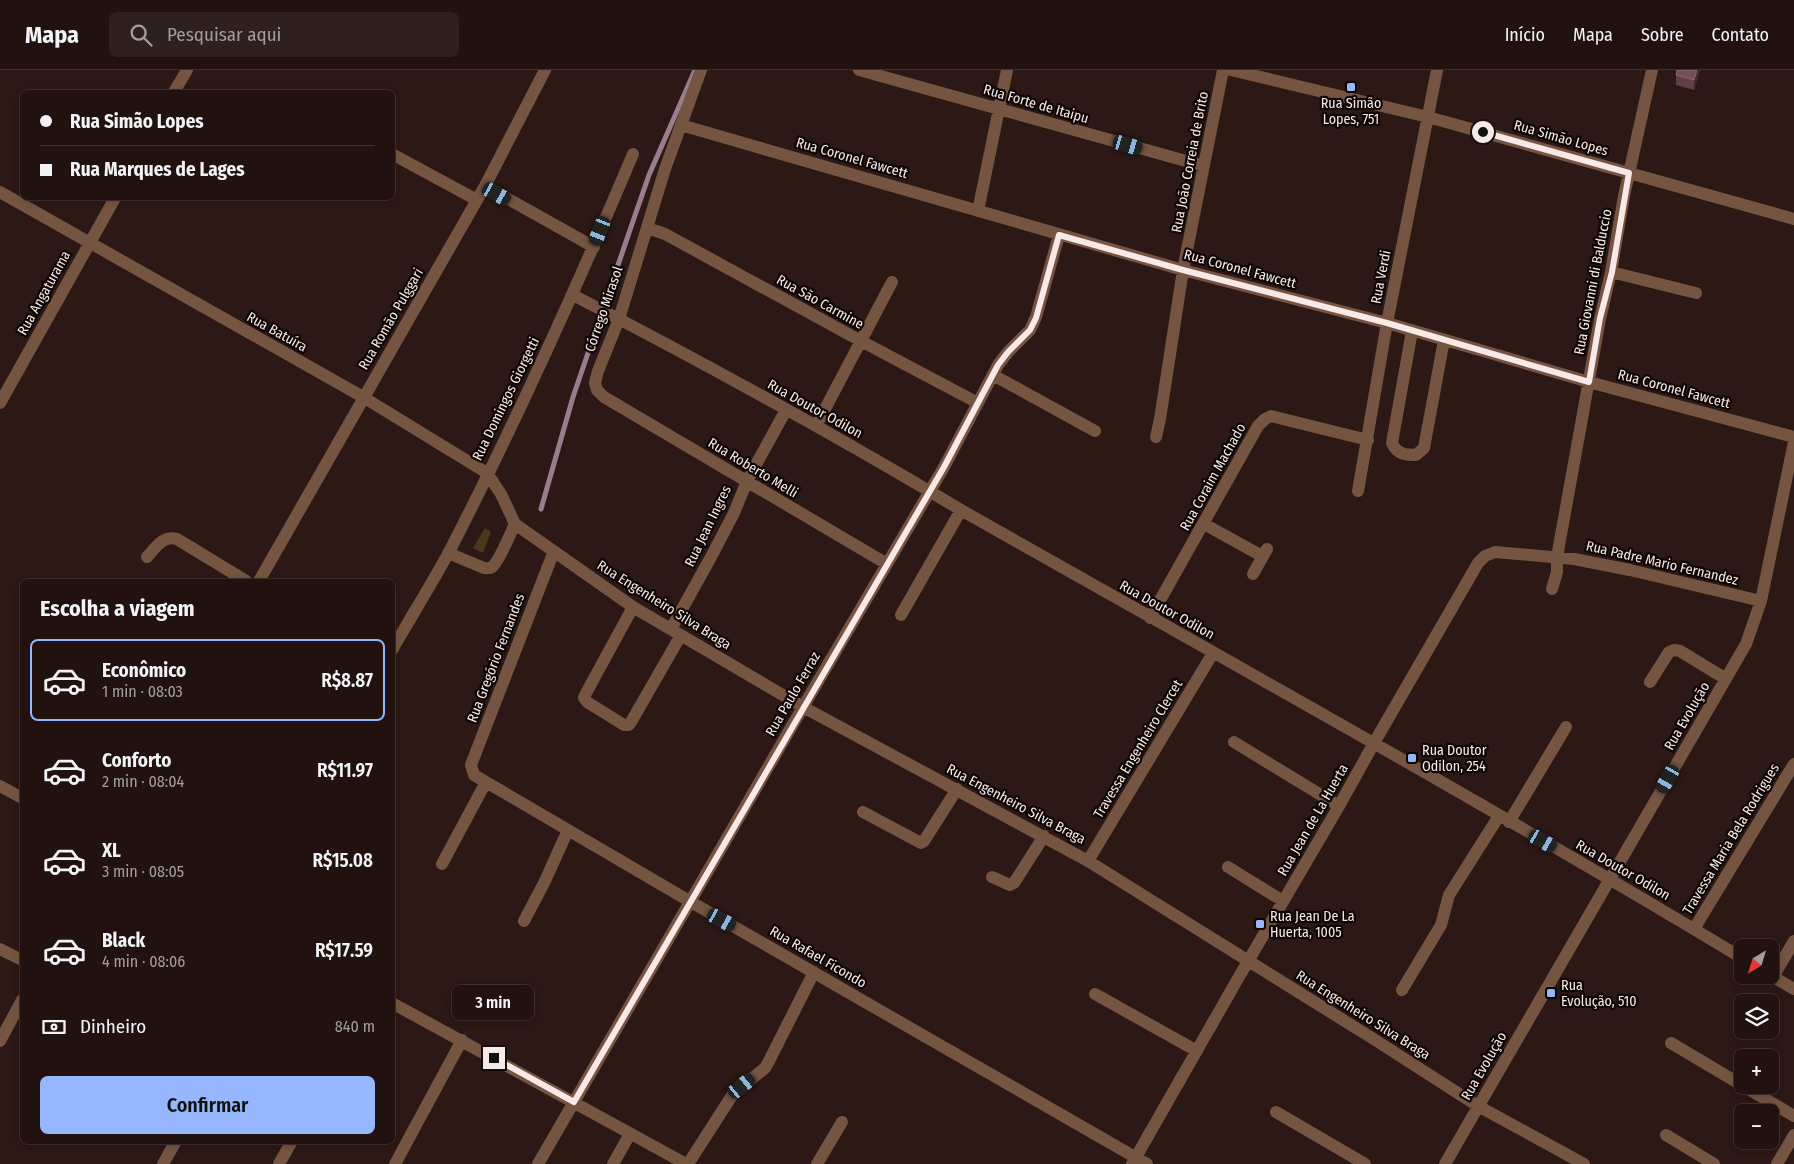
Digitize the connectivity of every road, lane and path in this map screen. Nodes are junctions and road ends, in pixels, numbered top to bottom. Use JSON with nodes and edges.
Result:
{"nodes":[{"id":1,"x":187,"y":70,"type":"edge"},
{"id":2,"x":545,"y":70,"type":"edge"},
{"id":3,"x":701,"y":70,"type":"edge"},
{"id":4,"x":859,"y":70,"type":"edge"},
{"id":5,"x":1007,"y":70,"type":"edge"},
{"id":6,"x":1224,"y":70,"type":"edge"},
{"id":7,"x":1231,"y":70,"type":"edge"},
{"id":8,"x":1437,"y":70,"type":"edge"},
{"id":9,"x":1652,"y":70,"type":"edge"},
{"id":10,"x":175,"y":90,"type":"edge"},
{"id":11,"x":999,"y":109,"type":"junction"},
{"id":12,"x":1428,"y":117,"type":"junction"},
{"id":13,"x":681,"y":125,"type":"junction"},
{"id":14,"x":632,"y":154,"type":"dead end"},
{"id":15,"x":395,"y":156,"type":"edge"},
{"id":16,"x":1204,"y":166,"type":"junction"},
{"id":17,"x":1629,"y":173,"type":"junction"},
{"id":18,"x":485,"y":186,"type":"junction"},
{"id":19,"x":0,"y":192,"type":"edge"},
{"id":20,"x":114,"y":200,"type":"edge"},
{"id":21,"x":476,"y":200,"type":"junction"},
{"id":22,"x":978,"y":211,"type":"junction"},
{"id":23,"x":1794,"y":219,"type":"edge"},
{"id":24,"x":647,"y":228,"type":"junction"},
{"id":25,"x":1059,"y":235,"type":"junction"},
{"id":26,"x":89,"y":243,"type":"junction"},
{"id":27,"x":594,"y":247,"type":"junction"},
{"id":28,"x":1183,"y":270,"type":"junction"},
{"id":29,"x":1612,"y":272,"type":"junction"},
{"id":30,"x":892,"y":282,"type":"dead end"},
{"id":31,"x":1696,"y":293,"type":"dead end"},
{"id":32,"x":573,"y":295,"type":"junction"},
{"id":33,"x":616,"y":317,"type":"junction"},
{"id":34,"x":1387,"y":323,"type":"junction"},
{"id":35,"x":1412,"y":331,"type":"junction"},
{"id":36,"x":1444,"y":340,"type":"junction"},
{"id":37,"x":861,"y":341,"type":"junction"},
{"id":38,"x":993,"y":375,"type":"junction"},
{"id":39,"x":1589,"y":382,"type":"junction"},
{"id":40,"x":363,"y":397,"type":"junction"},
{"id":41,"x":604,"y":397,"type":"joint"},
{"id":42,"x":0,"y":403,"type":"edge"},
{"id":43,"x":978,"y":403,"type":"junction"},
{"id":44,"x":786,"y":410,"type":"junction"},
{"id":45,"x":816,"y":426,"type":"junction"},
{"id":46,"x":1095,"y":431,"type":"dead end"},
{"id":47,"x":1156,"y":437,"type":"dead end"},
{"id":48,"x":1794,"y":437,"type":"edge"},
{"id":49,"x":1368,"y":440,"type":"junction"},
{"id":50,"x":1794,"y":442,"type":"edge"},
{"id":51,"x":487,"y":473,"type":"junction"},
{"id":52,"x":747,"y":481,"type":"junction"},
{"id":53,"x":930,"y":491,"type":"junction"},
{"id":54,"x":1358,"y":491,"type":"dead end"},
{"id":55,"x":961,"y":510,"type":"junction"},
{"id":56,"x":515,"y":524,"type":"junction"},
{"id":57,"x":1204,"y":524,"type":"junction"},
{"id":58,"x":554,"y":551,"type":"junction"},
{"id":59,"x":448,"y":553,"type":"junction"},
{"id":60,"x":147,"y":557,"type":"dead end"},
{"id":61,"x":1556,"y":557,"type":"junction"},
{"id":62,"x":887,"y":564,"type":"junction"},
{"id":63,"x":1253,"y":574,"type":"dead end"},
{"id":64,"x":243,"y":579,"type":"edge"},
{"id":65,"x":260,"y":579,"type":"edge"},
{"id":66,"x":1552,"y":589,"type":"dead end"},
{"id":67,"x":1761,"y":600,"type":"junction"},
{"id":68,"x":633,"y":607,"type":"junction"},
{"id":69,"x":901,"y":616,"type":"dead end"},
{"id":70,"x":1150,"y":618,"type":"junction"},
{"id":71,"x":676,"y":632,"type":"junction"},
{"id":72,"x":395,"y":645,"type":"edge"},
{"id":73,"x":1213,"y":653,"type":"junction"},
{"id":74,"x":1726,"y":679,"type":"junction"},
{"id":75,"x":1650,"y":682,"type":"dead end"},
{"id":76,"x":803,"y":707,"type":"junction"},
{"id":77,"x":1566,"y":727,"type":"dead end"},
{"id":78,"x":1234,"y":742,"type":"dead end"},
{"id":79,"x":1374,"y":743,"type":"junction"},
{"id":80,"x":1794,"y":764,"type":"edge"},
{"id":81,"x":474,"y":775,"type":"joint"},
{"id":82,"x":486,"y":782,"type":"junction"},
{"id":83,"x":0,"y":786,"type":"edge"},
{"id":84,"x":957,"y":789,"type":"junction"},
{"id":85,"x":20,"y":797,"type":"edge"},
{"id":86,"x":1339,"y":806,"type":"junction"},
{"id":87,"x":863,"y":812,"type":"dead end"},
{"id":88,"x":1504,"y":819,"type":"junction"},
{"id":89,"x":568,"y":830,"type":"junction"},
{"id":90,"x":1044,"y":836,"type":"junction"},
{"id":91,"x":1088,"y":861,"type":"junction"},
{"id":92,"x":442,"y":864,"type":"dead end"},
{"id":93,"x":1228,"y":867,"type":"dead end"},
{"id":94,"x":992,"y":877,"type":"dead end"},
{"id":95,"x":1610,"y":879,"type":"junction"},
{"id":96,"x":1284,"y":901,"type":"junction"},
{"id":97,"x":691,"y":902,"type":"junction"},
{"id":98,"x":524,"y":921,"type":"dead end"},
{"id":99,"x":1694,"y":929,"type":"junction"},
{"id":100,"x":1794,"y":942,"type":"edge"},
{"id":101,"x":0,"y":948,"type":"edge"},
{"id":102,"x":1734,"y":953,"type":"edge"},
{"id":103,"x":20,"y":959,"type":"edge"},
{"id":104,"x":1249,"y":961,"type":"junction"},
{"id":105,"x":1779,"y":964,"type":"edge"},
{"id":106,"x":814,"y":972,"type":"junction"},
{"id":107,"x":1779,"y":981,"type":"edge"},
{"id":108,"x":1794,"y":989,"type":"edge"},
{"id":109,"x":1402,"y":990,"type":"dead end"},
{"id":110,"x":1095,"y":994,"type":"dead end"},
{"id":111,"x":20,"y":1004,"type":"edge"},
{"id":112,"x":395,"y":1005,"type":"edge"},
{"id":113,"x":0,"y":1040,"type":"edge"},
{"id":114,"x":462,"y":1040,"type":"junction"},
{"id":115,"x":1671,"y":1044,"type":"dead end"},
{"id":116,"x":1197,"y":1051,"type":"junction"},
{"id":117,"x":574,"y":1102,"type":"junction"},
{"id":118,"x":1478,"y":1106,"type":"junction"},
{"id":119,"x":1276,"y":1112,"type":"dead end"},
{"id":120,"x":1794,"y":1116,"type":"edge"},
{"id":121,"x":842,"y":1122,"type":"dead end"},
{"id":122,"x":630,"y":1134,"type":"junction"},
{"id":123,"x":1666,"y":1135,"type":"dead end"},
{"id":124,"x":1794,"y":1135,"type":"edge"},
{"id":125,"x":174,"y":1144,"type":"edge"},
{"id":126,"x":290,"y":1144,"type":"edge"},
{"id":127,"x":1134,"y":1161,"type":"edge"},
{"id":128,"x":163,"y":1164,"type":"edge"},
{"id":129,"x":279,"y":1164,"type":"edge"},
{"id":130,"x":395,"y":1164,"type":"edge"},
{"id":131,"x":538,"y":1164,"type":"edge"},
{"id":132,"x":613,"y":1164,"type":"edge"},
{"id":133,"x":687,"y":1164,"type":"edge"},
{"id":134,"x":817,"y":1164,"type":"edge"},
{"id":135,"x":1148,"y":1164,"type":"edge"},
{"id":136,"x":1365,"y":1164,"type":"edge"},
{"id":137,"x":1445,"y":1164,"type":"edge"},
{"id":138,"x":1584,"y":1164,"type":"edge"},
{"id":139,"x":1714,"y":1164,"type":"edge"},
{"id":140,"x":1777,"y":1164,"type":"edge"}],
"edges":[{"from":1,"to":10,"type":"street"},
{"from":2,"to":18,"type":"street","name":"Rua Romão Pulggari"},
{"from":3,"to":13,"type":"street","name":"Córrego Mirasol"},
{"from":4,"to":11,"type":"street","name":"Rua Forte de Itaipu"},
{"from":5,"to":11,"type":"street"},
{"from":6,"to":16,"type":"street","name":"Rua João Correia de Brito"},
{"from":7,"to":12,"type":"street","name":"Rua Simão Lopes"},
{"from":8,"to":12,"type":"street","name":"Rua Verdi"},
{"from":9,"to":17,"type":"street","name":"Rua Giovanni di Balduccio"},
{"from":11,"to":16,"type":"street","name":"Rua Forte de Itaipu"},
{"from":11,"to":22,"type":"street"},
{"from":12,"to":17,"type":"street","name":"Rua Simão Lopes"},
{"from":12,"to":34,"type":"street","name":"Rua Verdi"},
{"from":13,"to":22,"type":"street","name":"Rua Coronel Fawcett"},
{"from":13,"to":24,"type":"street","name":"Córrego Mirasol"},
{"from":14,"to":27,"type":"street","name":"Rua Domingos Giorgetti"},
{"from":15,"to":21,"type":"street"},
{"from":16,"to":28,"type":"street","name":"Rua João Correia de Brito"},
{"from":17,"to":23,"type":"street","name":"Rua Simão Lopes"},
{"from":17,"to":29,"type":"street","name":"Rua Giovanni di Balduccio"},
{"from":18,"to":21,"type":"street","name":"Rua Romão Pulggari"},
{"from":18,"to":27,"type":"street"},
{"from":19,"to":26,"type":"street","name":"Rua Batuíra"},
{"from":20,"to":26,"type":"street","name":"Rua Angaturama"},
{"from":21,"to":40,"type":"street","name":"Rua Romão Pulggari"},
{"from":22,"to":25,"type":"street","name":"Rua Coronel Fawcett"},
{"from":24,"to":33,"type":"street","name":"Córrego Mirasol"},
{"from":24,"to":37,"type":"street","name":"Rua São Carmine"},
{"from":25,"to":28,"type":"street","name":"Rua Coronel Fawcett"},
{"from":25,"to":38,"type":"street","name":"Rua Paulo Ferraz"},
{"from":26,"to":40,"type":"street","name":"Rua Batuíra"},
{"from":26,"to":42,"type":"street","name":"Rua Angaturama"},
{"from":27,"to":32,"type":"street","name":"Rua Domingos Giorgetti"},
{"from":28,"to":34,"type":"street","name":"Rua Coronel Fawcett"},
{"from":28,"to":47,"type":"street","name":"Rua João Correia de Brito"},
{"from":29,"to":31,"type":"street"},
{"from":29,"to":39,"type":"street","name":"Rua Giovanni di Balduccio"},
{"from":30,"to":37,"type":"street"},
{"from":32,"to":33,"type":"street","name":"Rua Doutor Odilon"},
{"from":32,"to":51,"type":"street","name":"Rua Domingos Giorgetti"},
{"from":33,"to":41,"type":"street","name":"Córrego Mirasol"},
{"from":33,"to":44,"type":"street","name":"Rua Doutor Odilon"},
{"from":34,"to":35,"type":"street","name":"Rua Coronel Fawcett"},
{"from":34,"to":49,"type":"street","name":"Rua Verdi"},
{"from":35,"to":36,"type":"street","name":"Rua Coronel Fawcett"},
{"from":35,"to":36,"type":"street"},
{"from":36,"to":39,"type":"street","name":"Rua Coronel Fawcett"},
{"from":37,"to":43,"type":"street","name":"Rua São Carmine"},
{"from":37,"to":45,"type":"street"},
{"from":38,"to":43,"type":"street","name":"Rua Paulo Ferraz"},
{"from":38,"to":46,"type":"street"},
{"from":39,"to":48,"type":"street","name":"Rua Coronel Fawcett"},
{"from":39,"to":61,"type":"street","name":"Rua Giovanni di Balduccio"},
{"from":40,"to":51,"type":"street","name":"Rua Batuíra"},
{"from":40,"to":65,"type":"street","name":"Rua Romão Pulggari"},
{"from":41,"to":52,"type":"street","name":"Rua Roberto Melli"},
{"from":43,"to":53,"type":"street","name":"Rua Paulo Ferraz"},
{"from":44,"to":45,"type":"street","name":"Rua Doutor Odilon"},
{"from":44,"to":52,"type":"street","name":"Rua Jean Ingres"},
{"from":45,"to":53,"type":"street","name":"Rua Doutor Odilon"},
{"from":49,"to":54,"type":"street","name":"Rua Verdi"},
{"from":49,"to":57,"type":"street","name":"Rua Coraim Machado"},
{"from":50,"to":67,"type":"street","name":"Rua Evolução"},
{"from":51,"to":56,"type":"street","name":"Rua Batuíra"},
{"from":51,"to":59,"type":"street","name":"Rua Domingos Giorgetti"},
{"from":52,"to":62,"type":"street","name":"Rua Roberto Melli"},
{"from":52,"to":71,"type":"street","name":"Rua Jean Ingres"},
{"from":53,"to":55,"type":"street","name":"Rua Doutor Odilon"},
{"from":53,"to":62,"type":"street","name":"Rua Paulo Ferraz"},
{"from":55,"to":69,"type":"street"},
{"from":55,"to":70,"type":"street","name":"Rua Doutor Odilon"},
{"from":56,"to":58,"type":"street","name":"Rua Engenheiro Silva Braga"},
{"from":56,"to":59,"type":"street"},
{"from":57,"to":63,"type":"street"},
{"from":57,"to":70,"type":"street","name":"Rua Coraim Machado"},
{"from":58,"to":68,"type":"street","name":"Rua Engenheiro Silva Braga"},
{"from":58,"to":81,"type":"street","name":"Rua Gregório Fernandes"},
{"from":59,"to":72,"type":"street","name":"Rua Domingos Giorgetti"},
{"from":60,"to":64,"type":"street"},
{"from":61,"to":66,"type":"street","name":"Rua Giovanni di Balduccio"},
{"from":61,"to":67,"type":"street","name":"Rua Padre Mario Fernandez"},
{"from":61,"to":79,"type":"street","name":"Rua Jean de La Huerta"},
{"from":62,"to":76,"type":"street","name":"Rua Paulo Ferraz"},
{"from":67,"to":74,"type":"street","name":"Rua Evolução"},
{"from":68,"to":71,"type":"street","name":"Rua Engenheiro Silva Braga"},
{"from":68,"to":71,"type":"street","name":"Rua Jean Ingres"},
{"from":70,"to":73,"type":"street","name":"Rua Doutor Odilon"},
{"from":71,"to":76,"type":"street","name":"Rua Engenheiro Silva Braga"},
{"from":73,"to":79,"type":"street","name":"Rua Doutor Odilon"},
{"from":73,"to":91,"type":"street","name":"Travessa Engenheiro Clercet"},
{"from":74,"to":75,"type":"street"},
{"from":74,"to":95,"type":"street","name":"Rua Evolução"},
{"from":76,"to":84,"type":"street","name":"Rua Engenheiro Silva Braga"},
{"from":76,"to":97,"type":"street","name":"Rua Paulo Ferraz"},
{"from":77,"to":88,"type":"street"},
{"from":78,"to":86,"type":"street"},
{"from":79,"to":86,"type":"street","name":"Rua Jean de La Huerta"},
{"from":79,"to":88,"type":"street","name":"Rua Doutor Odilon"},
{"from":80,"to":99,"type":"street","name":"Travessa Maria Bela Rodrigues"},
{"from":81,"to":82,"type":"street","name":"Rua Rafael Ficondo"},
{"from":82,"to":89,"type":"street","name":"Rua Rafael Ficondo"},
{"from":82,"to":92,"type":"street"},
{"from":83,"to":85,"type":"street"},
{"from":84,"to":87,"type":"street"},
{"from":84,"to":90,"type":"street","name":"Rua Engenheiro Silva Braga"},
{"from":86,"to":96,"type":"street","name":"Rua Jean de La Huerta"},
{"from":88,"to":95,"type":"street","name":"Rua Doutor Odilon"},
{"from":88,"to":109,"type":"street"},
{"from":89,"to":97,"type":"street","name":"Rua Rafael Ficondo"},
{"from":89,"to":98,"type":"street"},
{"from":90,"to":91,"type":"street","name":"Rua Engenheiro Silva Braga"},
{"from":90,"to":94,"type":"street"},
{"from":91,"to":104,"type":"street","name":"Rua Engenheiro Silva Braga"},
{"from":93,"to":96,"type":"street"},
{"from":95,"to":99,"type":"street","name":"Rua Doutor Odilon"},
{"from":95,"to":118,"type":"street","name":"Rua Evolução"},
{"from":96,"to":104,"type":"street","name":"Rua Jean de La Huerta"},
{"from":97,"to":106,"type":"street","name":"Rua Rafael Ficondo"},
{"from":97,"to":117,"type":"street","name":"Rua Paulo Ferraz"},
{"from":99,"to":102,"type":"street","name":"Rua Doutor Odilon"},
{"from":100,"to":105,"type":"street"},
{"from":101,"to":103,"type":"street"},
{"from":104,"to":116,"type":"street","name":"Rua Jean de La Huerta"},
{"from":104,"to":118,"type":"street","name":"Rua Engenheiro Silva Braga"},
{"from":106,"to":127,"type":"street","name":"Rua Rafael Ficondo"},
{"from":106,"to":133,"type":"street"},
{"from":107,"to":108,"type":"street"},
{"from":110,"to":116,"type":"street"},
{"from":111,"to":113,"type":"street"},
{"from":112,"to":114,"type":"street"},
{"from":114,"to":117,"type":"street"},
{"from":114,"to":130,"type":"street"},
{"from":115,"to":120,"type":"street"},
{"from":116,"to":127,"type":"street","name":"Rua Jean de La Huerta"},
{"from":117,"to":122,"type":"street"},
{"from":117,"to":131,"type":"street","name":"Rua Paulo Ferraz"},
{"from":118,"to":137,"type":"street","name":"Rua Evolução"},
{"from":118,"to":138,"type":"street","name":"Rua Engenheiro Silva Braga"},
{"from":119,"to":136,"type":"street"},
{"from":121,"to":134,"type":"street"},
{"from":122,"to":132,"type":"street"},
{"from":122,"to":133,"type":"street"},
{"from":123,"to":139,"type":"street"},
{"from":124,"to":140,"type":"street"},
{"from":125,"to":128,"type":"street"},
{"from":126,"to":129,"type":"street"},
{"from":127,"to":135,"type":"street","name":"Rua Rafael Ficondo"}]}
